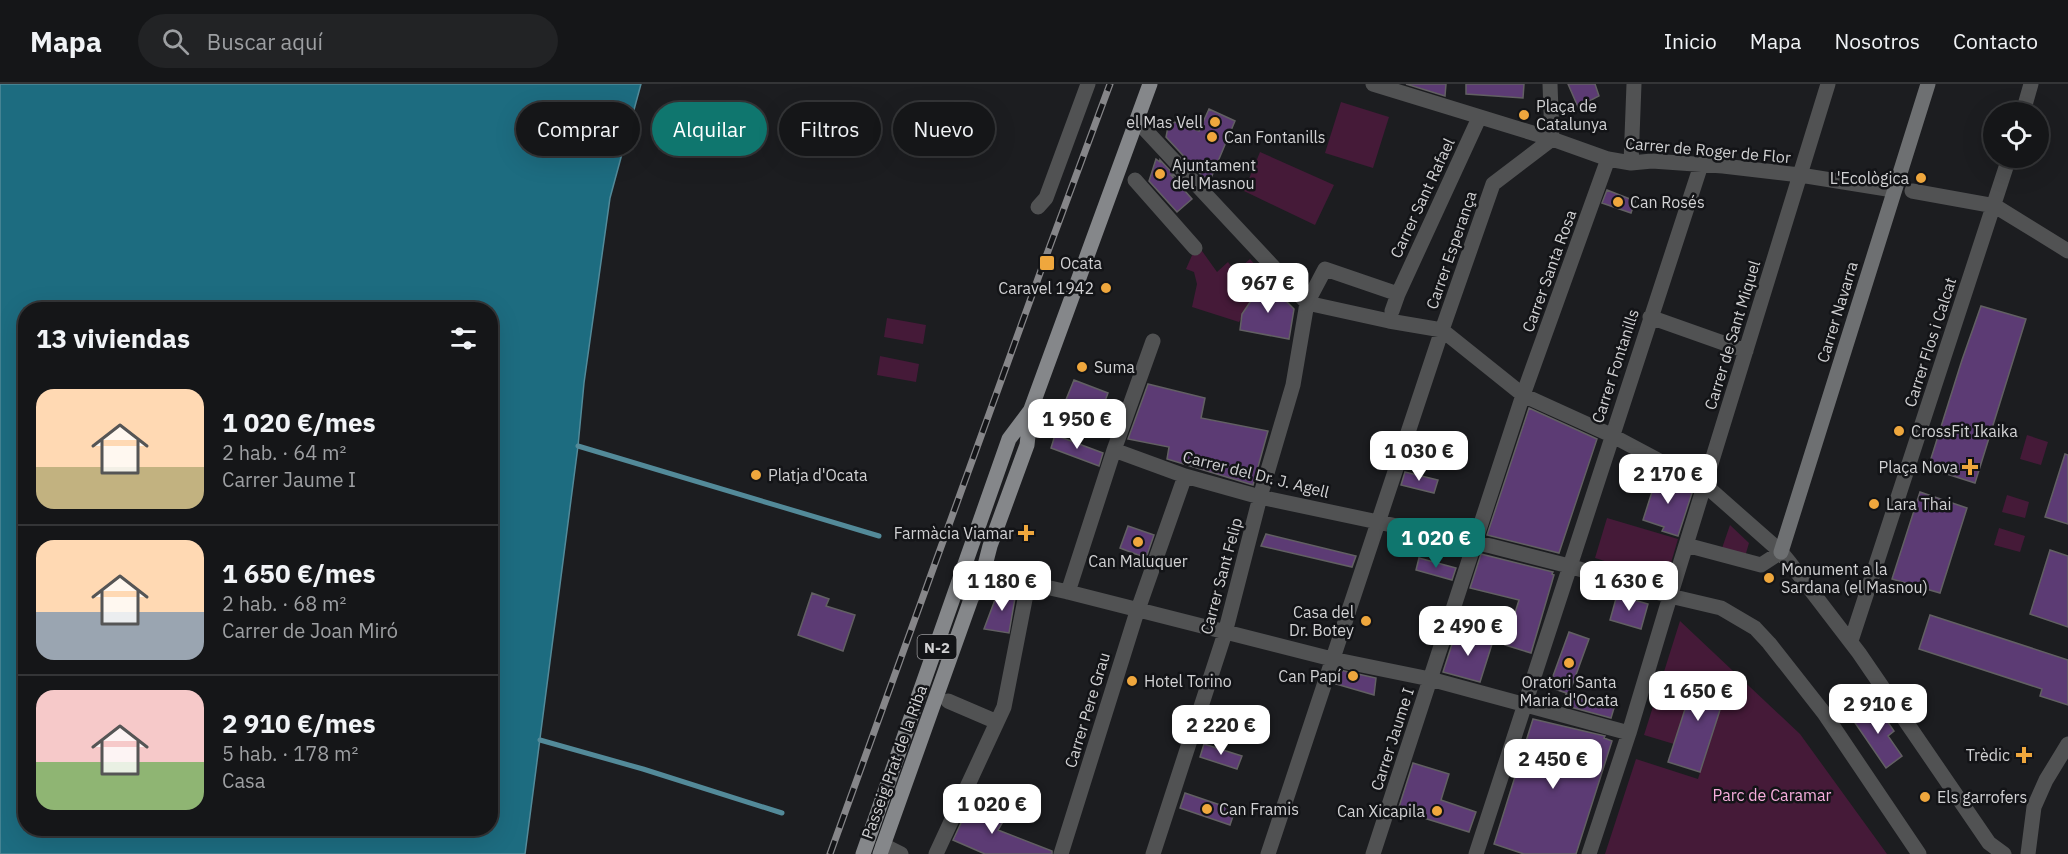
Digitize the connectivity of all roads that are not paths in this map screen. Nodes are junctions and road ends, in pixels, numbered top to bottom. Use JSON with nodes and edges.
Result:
{"nodes":[{"id":1,"x":1088,"y":84,"type":"edge"},
{"id":2,"x":1150,"y":84,"type":"edge"},
{"id":3,"x":1373,"y":84,"type":"edge"},
{"id":4,"x":1550,"y":84,"type":"edge"},
{"id":5,"x":1634,"y":84,"type":"edge"},
{"id":6,"x":1828,"y":84,"type":"edge"},
{"id":7,"x":1928,"y":84,"type":"edge"},
{"id":8,"x":2031,"y":84,"type":"edge"},
{"id":9,"x":2025,"y":102,"type":"edge"},
{"id":10,"x":1479,"y":118,"type":"junction"},
{"id":11,"x":1137,"y":121,"type":"junction"},
{"id":12,"x":1552,"y":139,"type":"junction"},
{"id":13,"x":1608,"y":159,"type":"junction"},
{"id":14,"x":1631,"y":162,"type":"junction"},
{"id":15,"x":1701,"y":165,"type":"junction"},
{"id":16,"x":2006,"y":168,"type":"edge"},
{"id":17,"x":1800,"y":175,"type":"junction"},
{"id":18,"x":1135,"y":180,"type":"dead end"},
{"id":19,"x":1887,"y":189,"type":"dead end"},
{"id":20,"x":1912,"y":192,"type":"dead end"},
{"id":21,"x":1995,"y":206,"type":"junction"},
{"id":22,"x":1038,"y":207,"type":"dead end"},
{"id":23,"x":1195,"y":248,"type":"dead end"},
{"id":24,"x":2068,"y":251,"type":"edge"},
{"id":25,"x":1398,"y":294,"type":"junction"},
{"id":26,"x":1307,"y":303,"type":"junction"},
{"id":27,"x":1392,"y":311,"type":"dead end"},
{"id":28,"x":1650,"y":317,"type":"junction"},
{"id":29,"x":1442,"y":330,"type":"junction"},
{"id":30,"x":1153,"y":341,"type":"dead end"},
{"id":31,"x":1746,"y":351,"type":"junction"},
{"id":32,"x":1523,"y":395,"type":"junction"},
{"id":33,"x":1031,"y":409,"type":"junction"},
{"id":34,"x":1611,"y":435,"type":"junction"},
{"id":35,"x":1009,"y":440,"type":"junction"},
{"id":36,"x":1114,"y":450,"type":"junction"},
{"id":37,"x":1185,"y":476,"type":"junction"},
{"id":38,"x":1705,"y":484,"type":"junction"},
{"id":39,"x":1260,"y":497,"type":"junction"},
{"id":40,"x":1379,"y":523,"type":"junction"},
{"id":41,"x":1476,"y":543,"type":"junction"},
{"id":42,"x":1686,"y":545,"type":"junction"},
{"id":43,"x":1781,"y":552,"type":"junction"},
{"id":44,"x":1569,"y":566,"type":"junction"},
{"id":45,"x":983,"y":573,"type":"junction"},
{"id":46,"x":1028,"y":584,"type":"junction"},
{"id":47,"x":1068,"y":592,"type":"junction"},
{"id":48,"x":1670,"y":596,"type":"junction"},
{"id":49,"x":1137,"y":610,"type":"junction"},
{"id":50,"x":1225,"y":633,"type":"junction"},
{"id":51,"x":1851,"y":641,"type":"junction"},
{"id":52,"x":1332,"y":659,"type":"junction"},
{"id":53,"x":1430,"y":679,"type":"junction"},
{"id":54,"x":948,"y":701,"type":"dead end"},
{"id":55,"x":1524,"y":705,"type":"junction"},
{"id":56,"x":997,"y":722,"type":"junction"},
{"id":57,"x":1629,"y":733,"type":"junction"},
{"id":58,"x":2068,"y":744,"type":"edge"},
{"id":59,"x":881,"y":850,"type":"edge"},
{"id":60,"x":863,"y":854,"type":"edge"},
{"id":61,"x":902,"y":854,"type":"edge"},
{"id":62,"x":936,"y":854,"type":"edge"},
{"id":63,"x":1061,"y":854,"type":"edge"},
{"id":64,"x":1154,"y":854,"type":"edge"},
{"id":65,"x":1268,"y":854,"type":"edge"},
{"id":66,"x":1373,"y":854,"type":"edge"},
{"id":67,"x":1476,"y":854,"type":"edge"},
{"id":68,"x":1589,"y":854,"type":"edge"},
{"id":69,"x":1919,"y":854,"type":"edge"},
{"id":70,"x":2004,"y":854,"type":"edge"},
{"id":71,"x":2028,"y":854,"type":"edge"}],
"edges":[{"from":1,"to":22,"type":"street"},
{"from":2,"to":11,"type":"main road","number":"N-2"},
{"from":3,"to":10,"type":"street","name":"Carrer de Roger de Flor"},
{"from":4,"to":12,"type":"street"},
{"from":5,"to":14,"type":"street"},
{"from":6,"to":17,"type":"street","name":"Carrer de Sant Miquel"},
{"from":7,"to":43,"type":"street","name":"Carrer Navarra"},
{"from":8,"to":9,"type":"street"},
{"from":10,"to":12,"type":"street","name":"Carrer de Roger de Flor"},
{"from":10,"to":25,"type":"street","name":"Carrer Sant Rafael"},
{"from":11,"to":26,"type":"street"},
{"from":11,"to":33,"type":"main road","number":"N-2"},
{"from":12,"to":13,"type":"street","name":"Carrer de Roger de Flor"},
{"from":12,"to":29,"type":"street","name":"Carrer Esperança"},
{"from":13,"to":14,"type":"street","name":"Carrer de Roger de Flor"},
{"from":13,"to":32,"type":"street","name":"Carrer Santa Rosa"},
{"from":14,"to":15,"type":"street","name":"Carrer de Roger de Flor"},
{"from":15,"to":17,"type":"street","name":"Carrer de Roger de Flor"},
{"from":15,"to":28,"type":"street","name":"Carrer Fontanills"},
{"from":16,"to":21,"type":"street","name":"Carrer Flos i Calcat"},
{"from":17,"to":19,"type":"street","name":"Carrer de Roger de Flor"},
{"from":17,"to":31,"type":"street","name":"Carrer de Sant Miquel"},
{"from":18,"to":23,"type":"street"},
{"from":20,"to":21,"type":"street"},
{"from":21,"to":24,"type":"street"},
{"from":21,"to":51,"type":"street","name":"Carrer Flos i Calcat"},
{"from":25,"to":26,"type":"street"},
{"from":25,"to":27,"type":"street","name":"Carrer Sant Rafael"},
{"from":26,"to":29,"type":"street"},
{"from":26,"to":39,"type":"street","name":"Carrer Sant Felip"},
{"from":28,"to":31,"type":"street"},
{"from":28,"to":34,"type":"street","name":"Carrer Fontanills"},
{"from":29,"to":32,"type":"street"},
{"from":29,"to":40,"type":"street","name":"Carrer Esperança"},
{"from":30,"to":36,"type":"street"},
{"from":31,"to":38,"type":"street","name":"Carrer de Sant Miquel"},
{"from":32,"to":34,"type":"street"},
{"from":32,"to":41,"type":"street","name":"Carrer Jaume I"},
{"from":33,"to":35,"type":"main road","number":"N-2"},
{"from":33,"to":45,"type":"main road","name":"Passeig Prat de la Riba","number":"N-2"},
{"from":34,"to":38,"type":"street"},
{"from":34,"to":44,"type":"street","name":"Carrer Fontanills"},
{"from":35,"to":45,"type":"main road","number":"N-2"},
{"from":35,"to":60,"type":"main road","number":"N-2"},
{"from":36,"to":37,"type":"street","name":"Carrer del Dr. J. Agell"},
{"from":36,"to":47,"type":"street"},
{"from":37,"to":39,"type":"street","name":"Carrer del Dr. J. Agell"},
{"from":37,"to":49,"type":"street","name":"Carrer Pere Grau"},
{"from":38,"to":42,"type":"street","name":"Carrer de Sant Miquel"},
{"from":38,"to":43,"type":"street"},
{"from":39,"to":40,"type":"street","name":"Carrer del Dr. J. Agell"},
{"from":39,"to":50,"type":"street","name":"Carrer Sant Felip"},
{"from":40,"to":41,"type":"street","name":"Carrer del Dr. J. Agell"},
{"from":40,"to":52,"type":"street","name":"Carrer Esperança"},
{"from":41,"to":44,"type":"street","name":"Carrer del Dr. J. Agell"},
{"from":41,"to":53,"type":"street","name":"Carrer Jaume I"},
{"from":42,"to":43,"type":"street"},
{"from":42,"to":48,"type":"street","name":"Carrer de Sant Miquel"},
{"from":43,"to":51,"type":"street"},
{"from":44,"to":48,"type":"street","name":"Carrer del Dr. J. Agell"},
{"from":44,"to":55,"type":"street","name":"Carrer Fontanills"},
{"from":45,"to":46,"type":"street"},
{"from":45,"to":59,"type":"main road","name":"Passeig Prat de la Riba","number":"N-2"},
{"from":46,"to":47,"type":"street"},
{"from":46,"to":56,"type":"street"},
{"from":47,"to":49,"type":"street"},
{"from":48,"to":57,"type":"street","name":"Carrer de Sant Miquel"},
{"from":48,"to":69,"type":"street","name":"Carrer del Dr. J. Agell"},
{"from":49,"to":50,"type":"street"},
{"from":49,"to":63,"type":"street","name":"Carrer Pere Grau"},
{"from":50,"to":52,"type":"street"},
{"from":50,"to":64,"type":"street","name":"Carrer Sant Felip"},
{"from":51,"to":70,"type":"street"},
{"from":52,"to":53,"type":"street"},
{"from":52,"to":65,"type":"street","name":"Carrer Esperança"},
{"from":53,"to":55,"type":"street"},
{"from":53,"to":66,"type":"street","name":"Carrer Jaume I"},
{"from":54,"to":56,"type":"street"},
{"from":55,"to":57,"type":"street"},
{"from":55,"to":67,"type":"street","name":"Carrer Fontanills"},
{"from":56,"to":62,"type":"street"},
{"from":57,"to":68,"type":"street","name":"Carrer de Sant Miquel"},
{"from":58,"to":71,"type":"street"},
{"from":59,"to":61,"type":"street"}]}
